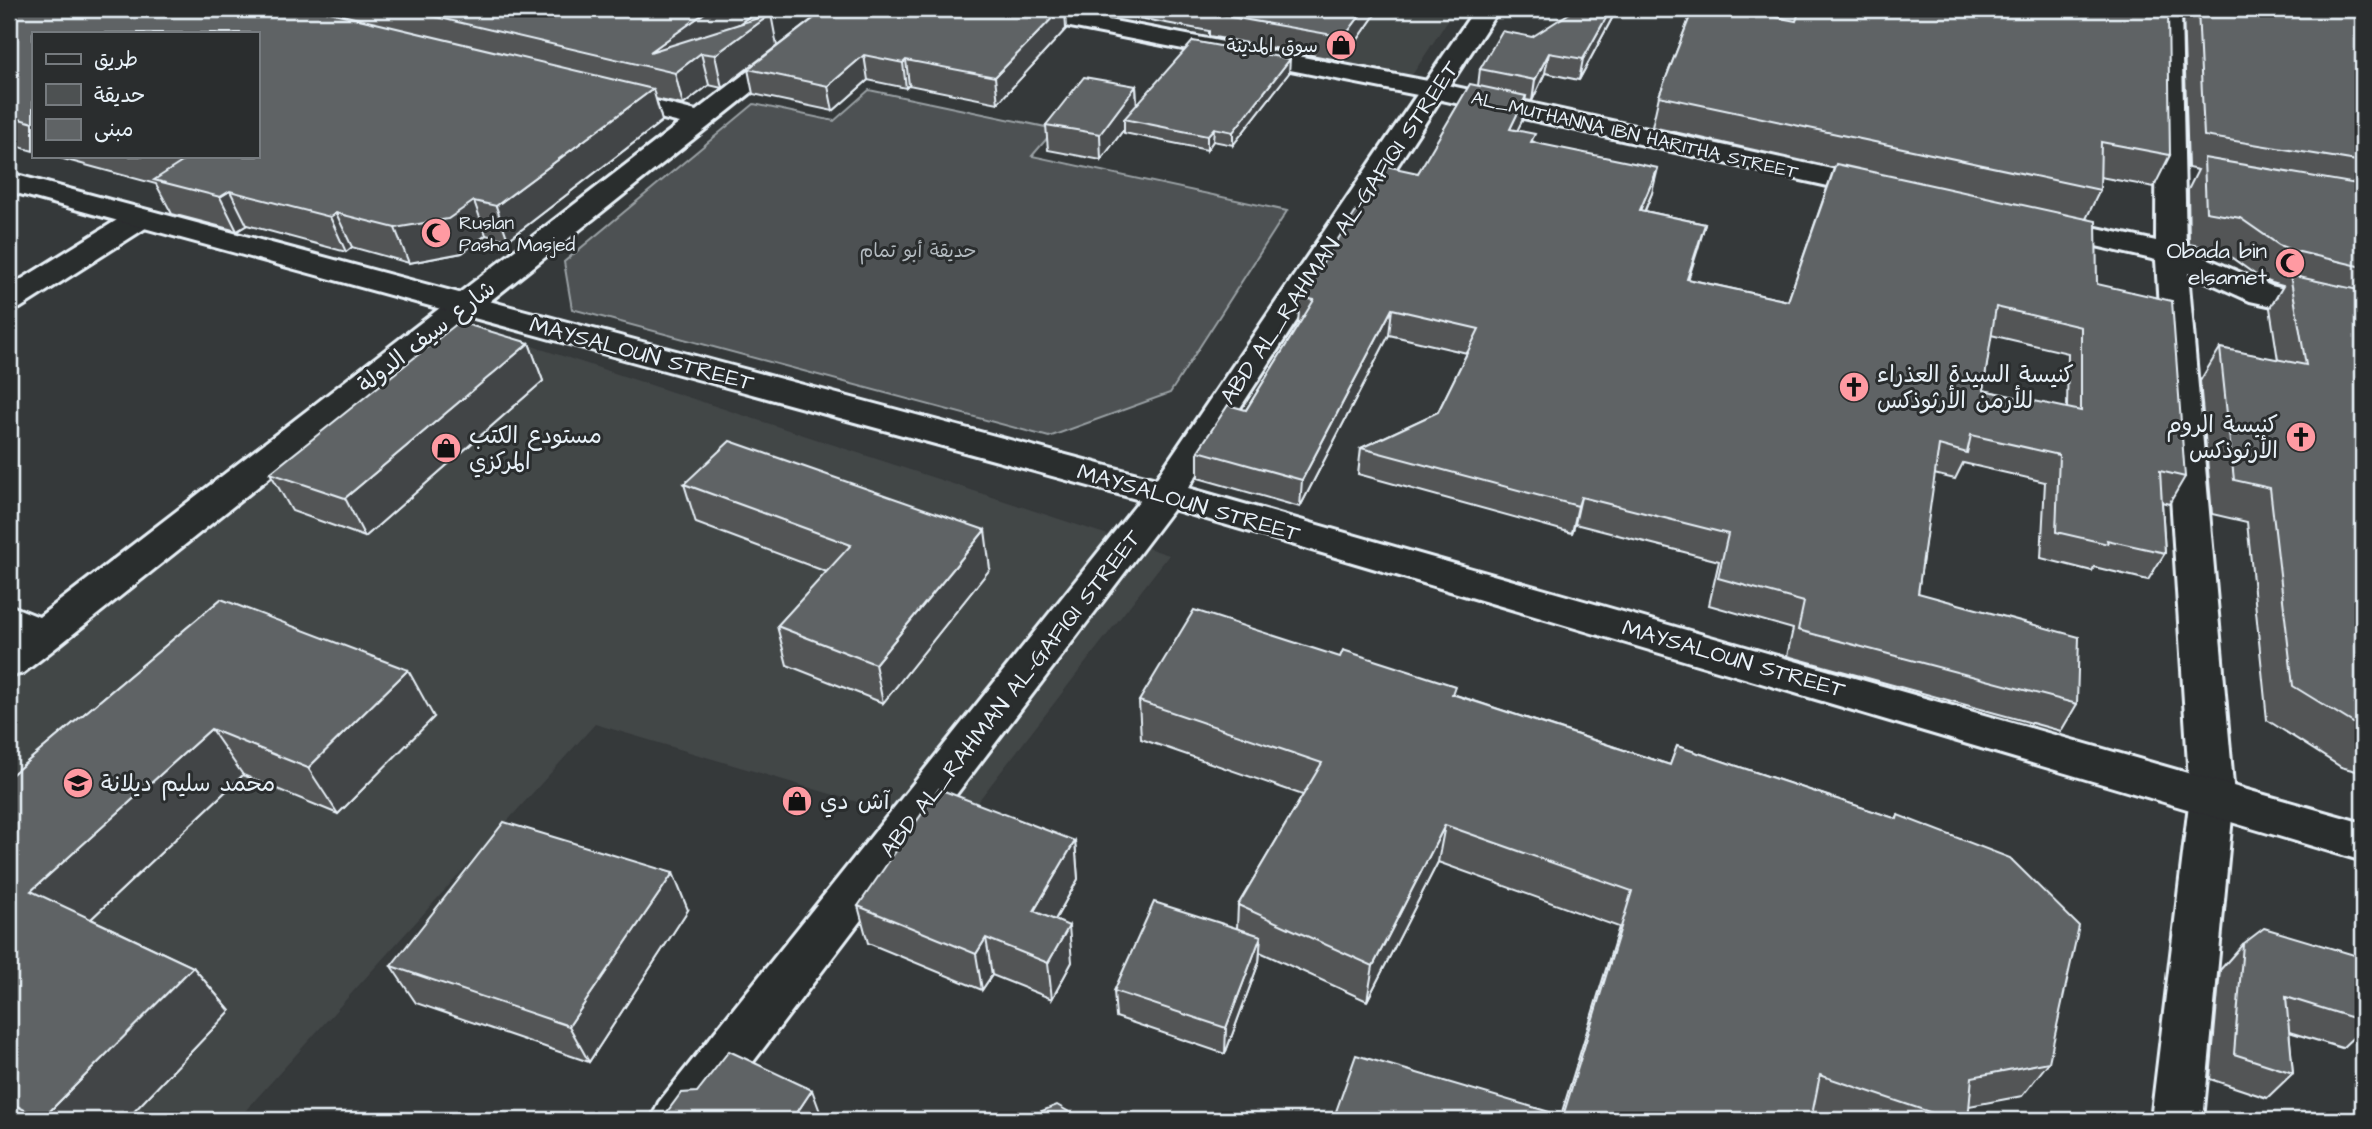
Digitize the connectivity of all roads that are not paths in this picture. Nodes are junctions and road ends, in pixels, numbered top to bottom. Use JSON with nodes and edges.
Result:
{"nodes":[{"id":1,"x":844,"y":9,"type":"edge"},
{"id":2,"x":1014,"y":9,"type":"edge"},
{"id":3,"x":1487,"y":9,"type":"edge"},
{"id":4,"x":2169,"y":9,"type":"edge"},
{"id":5,"x":579,"y":90,"type":"edge"},
{"id":6,"x":1433,"y":90,"type":"junction"},
{"id":7,"x":701,"y":120,"type":"junction"},
{"id":8,"x":9,"y":182,"type":"edge"},
{"id":9,"x":1912,"y":196,"type":"edge"},
{"id":10,"x":141,"y":218,"type":"junction"},
{"id":11,"x":2021,"y":220,"type":"edge"},
{"id":12,"x":2171,"y":254,"type":"junction"},
{"id":13,"x":9,"y":301,"type":"edge"},
{"id":14,"x":465,"y":305,"type":"junction"},
{"id":15,"x":2363,"y":316,"type":"edge"},
{"id":16,"x":1165,"y":494,"type":"junction"},
{"id":17,"x":26,"y":627,"type":"edge"},
{"id":18,"x":9,"y":662,"type":"edge"},
{"id":19,"x":2212,"y":796,"type":"junction"},
{"id":20,"x":2363,"y":842,"type":"edge"},
{"id":21,"x":677,"y":1120,"type":"edge"},
{"id":22,"x":2176,"y":1120,"type":"edge"}],
"edges":[{"from":1,"to":7,"type":"street","name":"شارع سيف الدولة"},
{"from":2,"to":6,"type":"street","name":"AL_MUTHANNA IBN HARITHA STREET"},
{"from":3,"to":6,"type":"street","name":"ABD AL_RAHMAN AL-GAFIQI STREET"},
{"from":4,"to":12,"type":"street"},
{"from":5,"to":7,"type":"street"},
{"from":6,"to":9,"type":"street","name":"AL_MUTHANNA IBN HARITHA STREET"},
{"from":6,"to":16,"type":"street","name":"ABD AL_RAHMAN AL-GAFIQI STREET"},
{"from":7,"to":14,"type":"street","name":"شارع سيف الدولة"},
{"from":8,"to":10,"type":"street","name":"MAYSALOUN STREET"},
{"from":10,"to":13,"type":"street"},
{"from":10,"to":14,"type":"street","name":"MAYSALOUN STREET"},
{"from":11,"to":12,"type":"street"},
{"from":12,"to":15,"type":"street"},
{"from":12,"to":19,"type":"street"},
{"from":14,"to":16,"type":"street","name":"MAYSALOUN STREET"},
{"from":14,"to":17,"type":"street","name":"شارع سيف الدولة"},
{"from":16,"to":19,"type":"street","name":"MAYSALOUN STREET"},
{"from":16,"to":21,"type":"street","name":"ABD AL_RAHMAN AL-GAFIQI STREET"},
{"from":17,"to":18,"type":"street","name":"شارع سيف الدولة"},
{"from":19,"to":20,"type":"street","name":"MAYSALOUN STREET"},
{"from":19,"to":22,"type":"street"}]}
